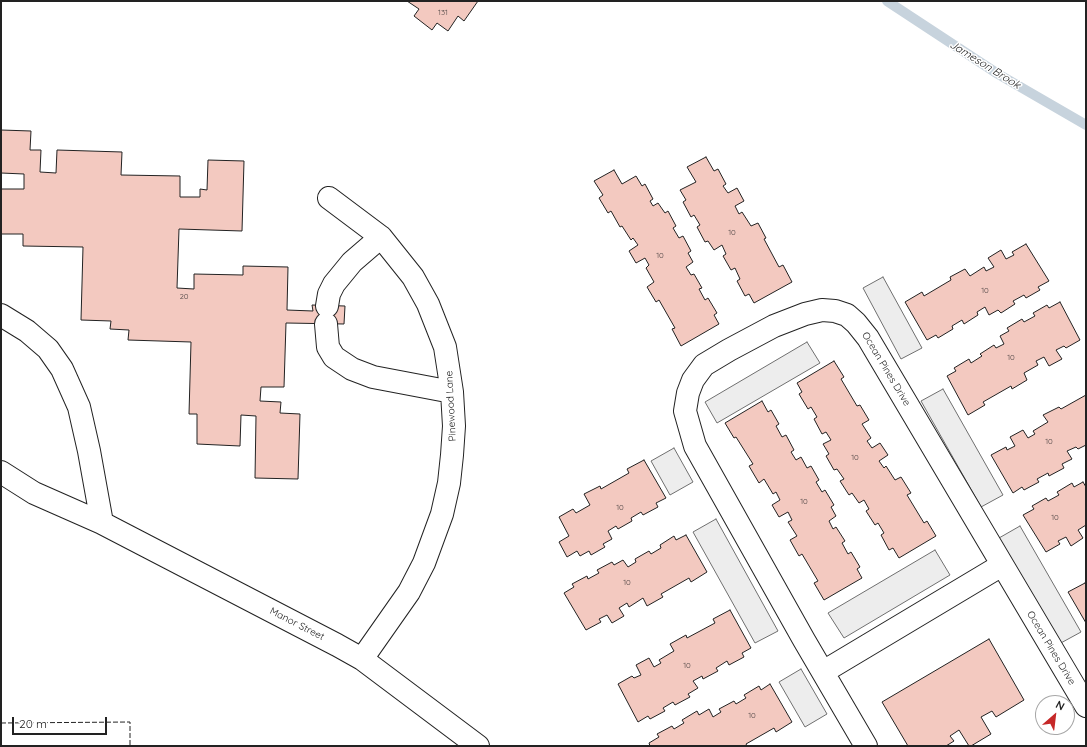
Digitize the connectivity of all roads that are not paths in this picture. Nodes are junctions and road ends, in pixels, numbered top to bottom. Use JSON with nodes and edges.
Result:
{"nodes":[{"id":1,"x":329,"y":198,"type":"dead end"},
{"id":2,"x":380,"y":237,"type":"junction"},
{"id":3,"x":1,"y":315,"type":"edge"},
{"id":4,"x":452,"y":392,"type":"junction"},
{"id":5,"x":1,"y":472,"type":"edge"},
{"id":6,"x":102,"y":523,"type":"junction"},
{"id":7,"x":1002,"y":565,"type":"junction"},
{"id":8,"x":362,"y":659,"type":"junction"},
{"id":9,"x":823,"y":672,"type":"junction"},
{"id":10,"x":1086,"y":706,"type":"edge"},
{"id":11,"x":478,"y":746,"type":"edge"},
{"id":12,"x":866,"y":746,"type":"edge"}],
"edges":[{"from":1,"to":2,"type":"street","name":"Pinewood Lane"},
{"from":2,"to":4,"type":"street","name":"Pinewood Lane"},
{"from":2,"to":4,"type":"street"},
{"from":3,"to":6,"type":"street"},
{"from":4,"to":8,"type":"street","name":"Pinewood Lane"},
{"from":5,"to":6,"type":"street","name":"Manor Street"},
{"from":6,"to":8,"type":"street","name":"Manor Street"},
{"from":7,"to":9,"type":"street"},
{"from":7,"to":9,"type":"street","name":"Ocean Pines Drive"},
{"from":7,"to":10,"type":"street","name":"Ocean Pines Drive"},
{"from":8,"to":11,"type":"street","name":"Manor Street"},
{"from":9,"to":12,"type":"street","name":"Ocean Pines Drive"}]}
